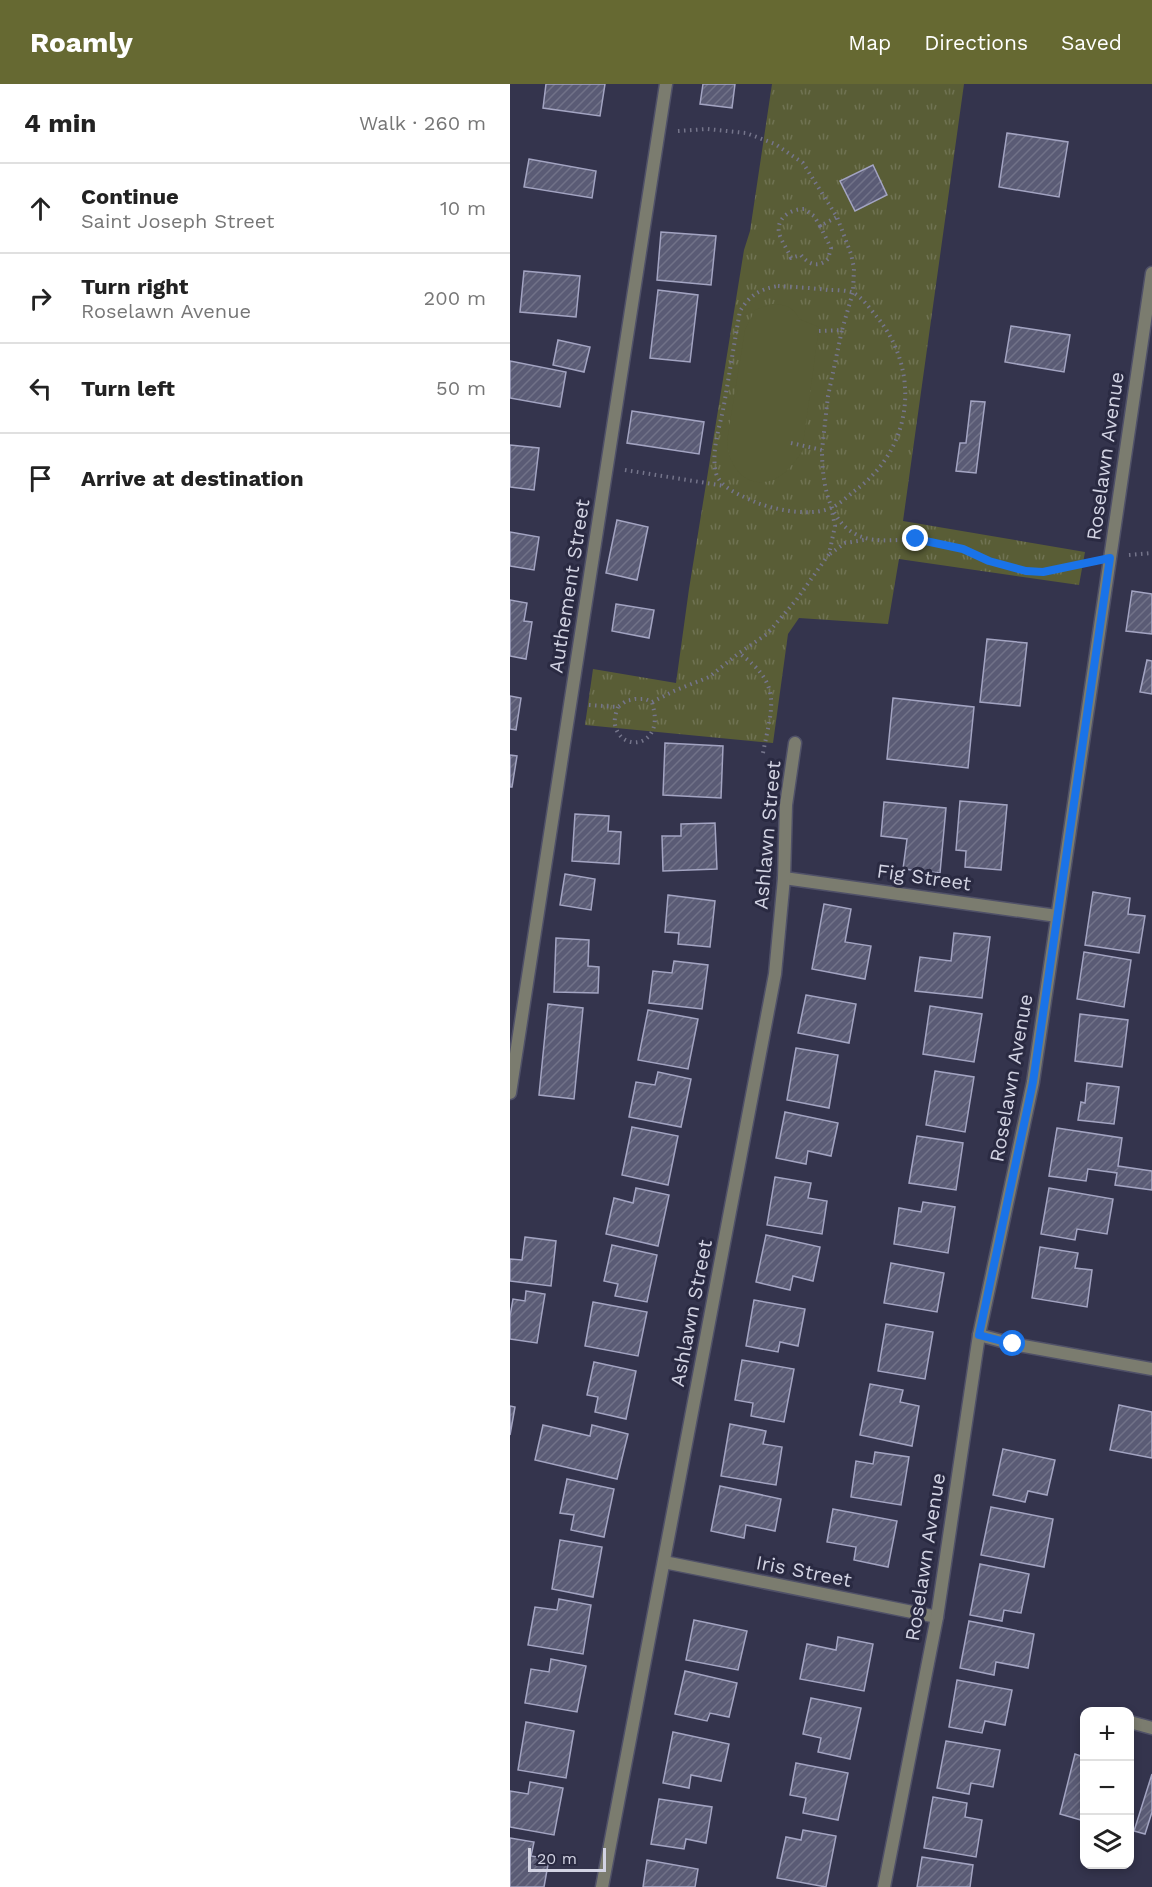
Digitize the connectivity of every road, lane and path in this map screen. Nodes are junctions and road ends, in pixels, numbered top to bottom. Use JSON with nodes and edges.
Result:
{"nodes":[{"id":1,"x":666,"y":84,"type":"edge"},
{"id":2,"x":658,"y":133,"type":"junction"},
{"id":3,"x":837,"y":217,"type":"junction"},
{"id":4,"x":820,"y":226,"type":"junction"},
{"id":5,"x":1152,"y":273,"type":"edge"},
{"id":6,"x":853,"y":292,"type":"junction"},
{"id":7,"x":842,"y":330,"type":"junction"},
{"id":8,"x":819,"y":331,"type":"dead end"},
{"id":9,"x":791,"y":443,"type":"dead end"},
{"id":10,"x":822,"y":450,"type":"junction"},
{"id":11,"x":607,"y":468,"type":"junction"},
{"id":12,"x":725,"y":486,"type":"junction"},
{"id":13,"x":831,"y":507,"type":"junction"},
{"id":14,"x":865,"y":540,"type":"junction"},
{"id":15,"x":1152,"y":553,"type":"edge"},
{"id":16,"x":830,"y":554,"type":"junction"},
{"id":17,"x":1110,"y":558,"type":"junction"},
{"id":18,"x":739,"y":653,"type":"junction"},
{"id":19,"x":652,"y":702,"type":"junction"},
{"id":20,"x":570,"y":704,"type":"junction"},
{"id":21,"x":618,"y":707,"type":"junction"},
{"id":22,"x":795,"y":742,"type":"dead end"},
{"id":23,"x":762,"y":753,"type":"dead end"},
{"id":24,"x":784,"y":878,"type":"junction"},
{"id":25,"x":1057,"y":916,"type":"junction"},
{"id":26,"x":510,"y":1093,"type":"edge"},
{"id":27,"x":979,"y":1335,"type":"junction"},
{"id":28,"x":1151,"y":1366,"type":"edge"},
{"id":29,"x":664,"y":1562,"type":"junction"},
{"id":30,"x":937,"y":1617,"type":"junction"},
{"id":31,"x":1134,"y":1723,"type":"edge"},
{"id":32,"x":1152,"y":1728,"type":"edge"},
{"id":33,"x":602,"y":1887,"type":"edge"},
{"id":34,"x":884,"y":1887,"type":"edge"}],
"edges":[{"from":1,"to":2,"type":"street","name":"Authement Street"},
{"from":2,"to":3,"type":"path"},
{"from":2,"to":11,"type":"street","name":"Authement Street"},
{"from":3,"to":4,"type":"path"},
{"from":3,"to":6,"type":"path"},
{"from":4,"to":4,"type":"path"},
{"from":5,"to":17,"type":"street","name":"Roselawn Avenue"},
{"from":6,"to":7,"type":"path"},
{"from":6,"to":12,"type":"path"},
{"from":6,"to":13,"type":"path"},
{"from":7,"to":8,"type":"path"},
{"from":7,"to":10,"type":"path"},
{"from":9,"to":10,"type":"path"},
{"from":10,"to":13,"type":"path"},
{"from":11,"to":12,"type":"path"},
{"from":11,"to":20,"type":"street","name":"Authement Street"},
{"from":12,"to":13,"type":"path"},
{"from":13,"to":14,"type":"path"},
{"from":13,"to":16,"type":"path"},
{"from":14,"to":16,"type":"path"},
{"from":14,"to":17,"type":"path"},
{"from":15,"to":17,"type":"path"},
{"from":16,"to":18,"type":"path"},
{"from":17,"to":25,"type":"street","name":"Roselawn Avenue"},
{"from":18,"to":19,"type":"path"},
{"from":18,"to":23,"type":"path"},
{"from":19,"to":21,"type":"path"},
{"from":19,"to":21,"type":"path"},
{"from":20,"to":21,"type":"path"},
{"from":20,"to":26,"type":"street","name":"Authement Street"},
{"from":22,"to":24,"type":"street","name":"Ashlawn Street"},
{"from":24,"to":25,"type":"street","name":"Fig Street"},
{"from":24,"to":29,"type":"street","name":"Ashlawn Street"},
{"from":25,"to":27,"type":"street","name":"Roselawn Avenue"},
{"from":27,"to":28,"type":"street"},
{"from":27,"to":30,"type":"street","name":"Roselawn Avenue"},
{"from":29,"to":30,"type":"street","name":"Iris Street"},
{"from":29,"to":33,"type":"street","name":"Ashlawn Street"},
{"from":30,"to":34,"type":"street","name":"Roselawn Avenue"},
{"from":31,"to":32,"type":"street"}]}
